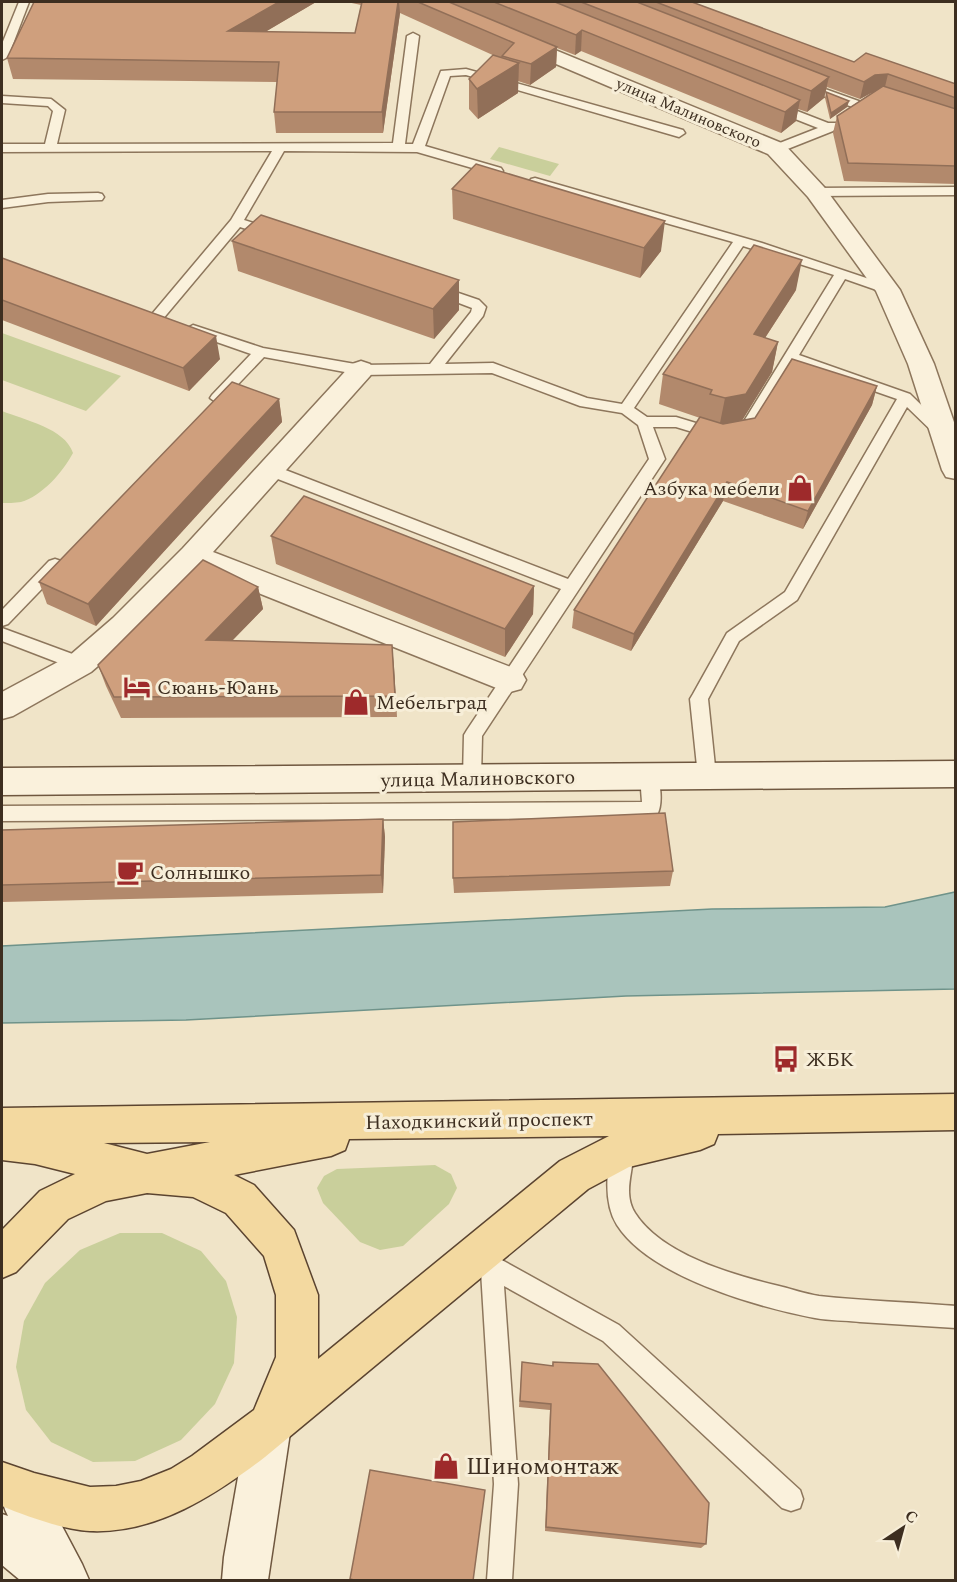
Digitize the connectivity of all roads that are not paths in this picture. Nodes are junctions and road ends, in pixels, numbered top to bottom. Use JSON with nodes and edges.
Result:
{"nodes":[{"id":1,"x":24,"y":2,"type":"edge"},
{"id":2,"x":501,"y":34,"type":"edge"},
{"id":3,"x":413,"y":36,"type":"dead end"},
{"id":4,"x":2,"y":57,"type":"edge"},
{"id":5,"x":816,"y":89,"type":"edge"},
{"id":6,"x":2,"y":100,"type":"edge"},
{"id":7,"x":764,"y":102,"type":"edge"},
{"id":8,"x":829,"y":128,"type":"junction"},
{"id":9,"x":679,"y":133,"type":"dead end"},
{"id":10,"x":280,"y":147,"type":"junction"},
{"id":11,"x":399,"y":147,"type":"junction"},
{"id":12,"x":2,"y":148,"type":"edge"},
{"id":13,"x":50,"y":148,"type":"junction"},
{"id":14,"x":418,"y":148,"type":"junction"},
{"id":15,"x":776,"y":148,"type":"junction"},
{"id":16,"x":956,"y":191,"type":"edge"},
{"id":17,"x":816,"y":192,"type":"junction"},
{"id":18,"x":98,"y":196,"type":"dead end"},
{"id":19,"x":2,"y":204,"type":"edge"},
{"id":20,"x":237,"y":222,"type":"junction"},
{"id":21,"x":283,"y":238,"type":"edge"},
{"id":22,"x":740,"y":242,"type":"junction"},
{"id":23,"x":842,"y":273,"type":"junction"},
{"id":24,"x":418,"y":284,"type":"edge"},
{"id":25,"x":888,"y":290,"type":"junction"},
{"id":26,"x":261,"y":352,"type":"junction"},
{"id":27,"x":791,"y":357,"type":"junction"},
{"id":28,"x":434,"y":369,"type":"junction"},
{"id":29,"x":361,"y":370,"type":"junction"},
{"id":30,"x":905,"y":397,"type":"junction"},
{"id":31,"x":626,"y":409,"type":"junction"},
{"id":32,"x":204,"y":411,"type":"edge"},
{"id":33,"x":644,"y":422,"type":"junction"},
{"id":34,"x":951,"y":436,"type":"edge"},
{"id":35,"x":270,"y":470,"type":"junction"},
{"id":36,"x":956,"y":470,"type":"edge"},
{"id":37,"x":66,"y":553,"type":"edge"},
{"id":38,"x":193,"y":556,"type":"junction"},
{"id":39,"x":572,"y":586,"type":"junction"},
{"id":40,"x":2,"y":620,"type":"edge"},
{"id":41,"x":2,"y":634,"type":"edge"},
{"id":42,"x":80,"y":664,"type":"junction"},
{"id":43,"x":510,"y":680,"type":"junction"},
{"id":44,"x":2,"y":707,"type":"edge"},
{"id":45,"x":956,"y":774,"type":"edge"},
{"id":46,"x":649,"y":776,"type":"junction"},
{"id":47,"x":707,"y":776,"type":"junction"},
{"id":48,"x":472,"y":778,"type":"junction"},
{"id":49,"x":2,"y":782,"type":"edge"},
{"id":50,"x":2,"y":814,"type":"edge"},
{"id":51,"x":956,"y":1112,"type":"edge"},
{"id":52,"x":800,"y":1115,"type":"junction"},
{"id":53,"x":460,"y":1120,"type":"junction"},
{"id":54,"x":2,"y":1126,"type":"edge"},
{"id":55,"x":2,"y":1141,"type":"edge"},
{"id":56,"x":623,"y":1149,"type":"junction"},
{"id":57,"x":150,"y":1174,"type":"junction"},
{"id":58,"x":2,"y":1258,"type":"edge"},
{"id":59,"x":486,"y":1260,"type":"junction"},
{"id":60,"x":956,"y":1317,"type":"edge"},
{"id":61,"x":269,"y":1426,"type":"junction"},
{"id":62,"x":8,"y":1482,"type":"edge"},
{"id":63,"x":791,"y":1499,"type":"dead end"},
{"id":64,"x":2,"y":1536,"type":"edge"},
{"id":65,"x":55,"y":1581,"type":"edge"},
{"id":66,"x":66,"y":1581,"type":"edge"},
{"id":67,"x":245,"y":1581,"type":"edge"},
{"id":68,"x":499,"y":1581,"type":"edge"}],
"edges":[{"from":1,"to":4,"type":"lane"},
{"from":2,"to":15,"type":"street","name":"улица Малиновского"},
{"from":3,"to":11,"type":"lane"},
{"from":5,"to":8,"type":"lane"},
{"from":6,"to":13,"type":"lane"},
{"from":7,"to":8,"type":"lane"},
{"from":8,"to":15,"type":"lane"},
{"from":9,"to":14,"type":"lane"},
{"from":10,"to":11,"type":"lane"},
{"from":10,"to":13,"type":"lane"},
{"from":10,"to":20,"type":"lane"},
{"from":11,"to":14,"type":"lane"},
{"from":12,"to":13,"type":"lane"},
{"from":14,"to":22,"type":"lane"},
{"from":15,"to":17,"type":"street","name":"улица Малиновского"},
{"from":16,"to":17,"type":"lane"},
{"from":17,"to":25,"type":"street","name":"улица Малиновского"},
{"from":18,"to":19,"type":"lane"},
{"from":20,"to":21,"type":"lane"},
{"from":20,"to":26,"type":"lane"},
{"from":22,"to":23,"type":"lane"},
{"from":22,"to":31,"type":"lane"},
{"from":23,"to":25,"type":"lane"},
{"from":23,"to":27,"type":"lane"},
{"from":24,"to":28,"type":"lane"},
{"from":25,"to":34,"type":"street","name":"улица Малиновского"},
{"from":26,"to":29,"type":"lane"},
{"from":26,"to":32,"type":"lane"},
{"from":27,"to":30,"type":"lane"},
{"from":27,"to":33,"type":"lane"},
{"from":28,"to":29,"type":"lane"},
{"from":28,"to":31,"type":"lane"},
{"from":29,"to":35,"type":"street"},
{"from":30,"to":34,"type":"lane"},
{"from":30,"to":47,"type":"lane"},
{"from":31,"to":33,"type":"lane"},
{"from":33,"to":39,"type":"lane"},
{"from":34,"to":36,"type":"street","name":"улица Малиновского"},
{"from":35,"to":38,"type":"street"},
{"from":35,"to":39,"type":"lane"},
{"from":37,"to":40,"type":"lane"},
{"from":38,"to":42,"type":"street"},
{"from":38,"to":43,"type":"street"},
{"from":39,"to":43,"type":"lane"},
{"from":41,"to":42,"type":"lane"},
{"from":42,"to":44,"type":"street"},
{"from":43,"to":48,"type":"lane"},
{"from":45,"to":47,"type":"street","name":"улица Малиновского"},
{"from":46,"to":47,"type":"street","name":"улица Малиновского"},
{"from":46,"to":48,"type":"street","name":"улица Малиновского"},
{"from":46,"to":50,"type":"lane"},
{"from":48,"to":49,"type":"street","name":"улица Малиновского"},
{"from":51,"to":52,"type":"main road","name":"Находкинский проспект"},
{"from":52,"to":53,"type":"main road","name":"Находкинский проспект"},
{"from":52,"to":56,"type":"main road"},
{"from":53,"to":54,"type":"main road","name":"Находкинский проспект"},
{"from":53,"to":57,"type":"main road"},
{"from":55,"to":57,"type":"main road"},
{"from":56,"to":59,"type":"main road"},
{"from":56,"to":60,"type":"lane"},
{"from":57,"to":58,"type":"main road"},
{"from":57,"to":61,"type":"main road"},
{"from":59,"to":61,"type":"main road"},
{"from":59,"to":63,"type":"lane"},
{"from":59,"to":68,"type":"lane"},
{"from":61,"to":62,"type":"main road"},
{"from":61,"to":67,"type":"street"},
{"from":62,"to":66,"type":"street"},
{"from":64,"to":65,"type":"street"}]}
